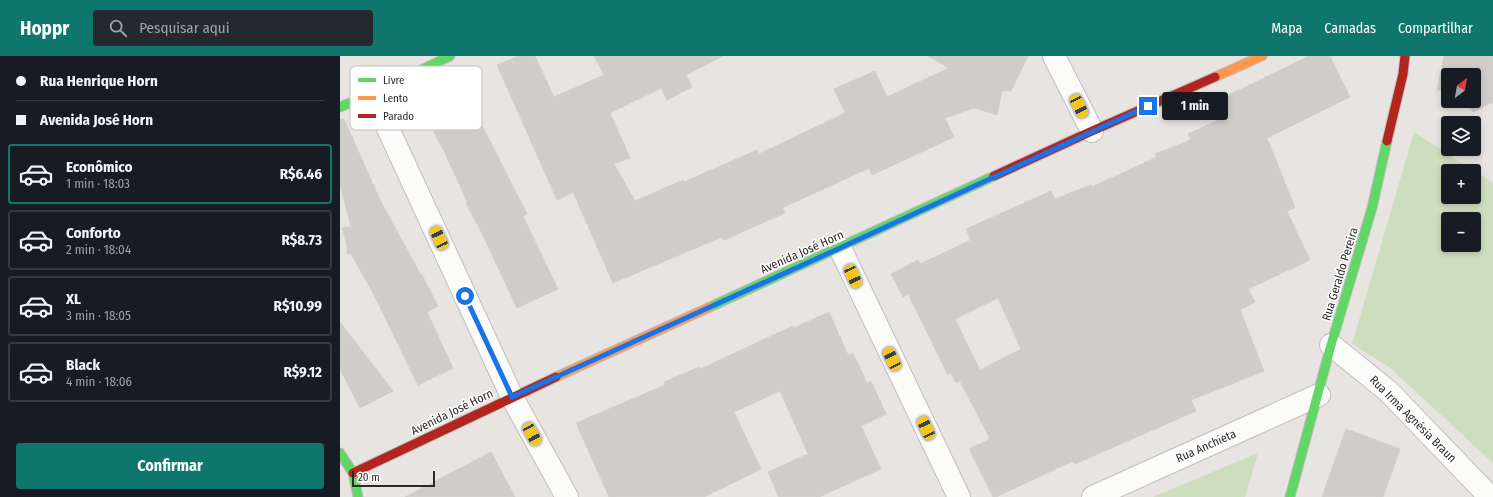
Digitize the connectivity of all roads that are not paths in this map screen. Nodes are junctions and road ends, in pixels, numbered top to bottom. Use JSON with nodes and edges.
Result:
{"nodes":[{"id":1,"x":450,"y":56,"type":"edge"},
{"id":2,"x":1054,"y":56,"type":"edge"},
{"id":3,"x":1262,"y":56,"type":"edge"},
{"id":4,"x":1406,"y":56,"type":"edge"},
{"id":5,"x":429,"y":66,"type":"edge"},
{"id":6,"x":350,"y":103,"type":"edge"},
{"id":7,"x":340,"y":107,"type":"edge"},
{"id":8,"x":389,"y":130,"type":"edge"},
{"id":9,"x":1092,"y":131,"type":"junction"},
{"id":10,"x":840,"y":248,"type":"junction"},
{"id":11,"x":1331,"y":345,"type":"junction"},
{"id":12,"x":1319,"y":394,"type":"junction"},
{"id":13,"x":512,"y":397,"type":"junction"},
{"id":14,"x":340,"y":452,"type":"edge"},
{"id":15,"x":353,"y":473,"type":"junction"},
{"id":16,"x":358,"y":497,"type":"edge"},
{"id":17,"x":567,"y":497,"type":"edge"},
{"id":18,"x":958,"y":497,"type":"edge"},
{"id":19,"x":1093,"y":497,"type":"edge"},
{"id":20,"x":1290,"y":497,"type":"edge"},
{"id":21,"x":1490,"y":497,"type":"edge"}],
"edges":[{"from":1,"to":5,"type":"street"},
{"from":2,"to":9,"type":"street"},
{"from":3,"to":9,"type":"street","name":"Avenida José Horn"},
{"from":4,"to":11,"type":"street","name":"Rua Geraldo Pereira"},
{"from":6,"to":7,"type":"street"},
{"from":8,"to":13,"type":"street"},
{"from":9,"to":10,"type":"street","name":"Avenida José Horn"},
{"from":10,"to":13,"type":"street","name":"Avenida José Horn"},
{"from":10,"to":18,"type":"street"},
{"from":11,"to":12,"type":"street","name":"Rua Geraldo Pereira"},
{"from":11,"to":21,"type":"street","name":"Rua Irma Agnésia Braun"},
{"from":12,"to":19,"type":"street","name":"Rua Anchieta"},
{"from":12,"to":20,"type":"street","name":"Rua Geraldo Pereira"},
{"from":13,"to":15,"type":"street","name":"Avenida José Horn"},
{"from":13,"to":17,"type":"street"},
{"from":14,"to":15,"type":"street"},
{"from":15,"to":16,"type":"street"}]}
